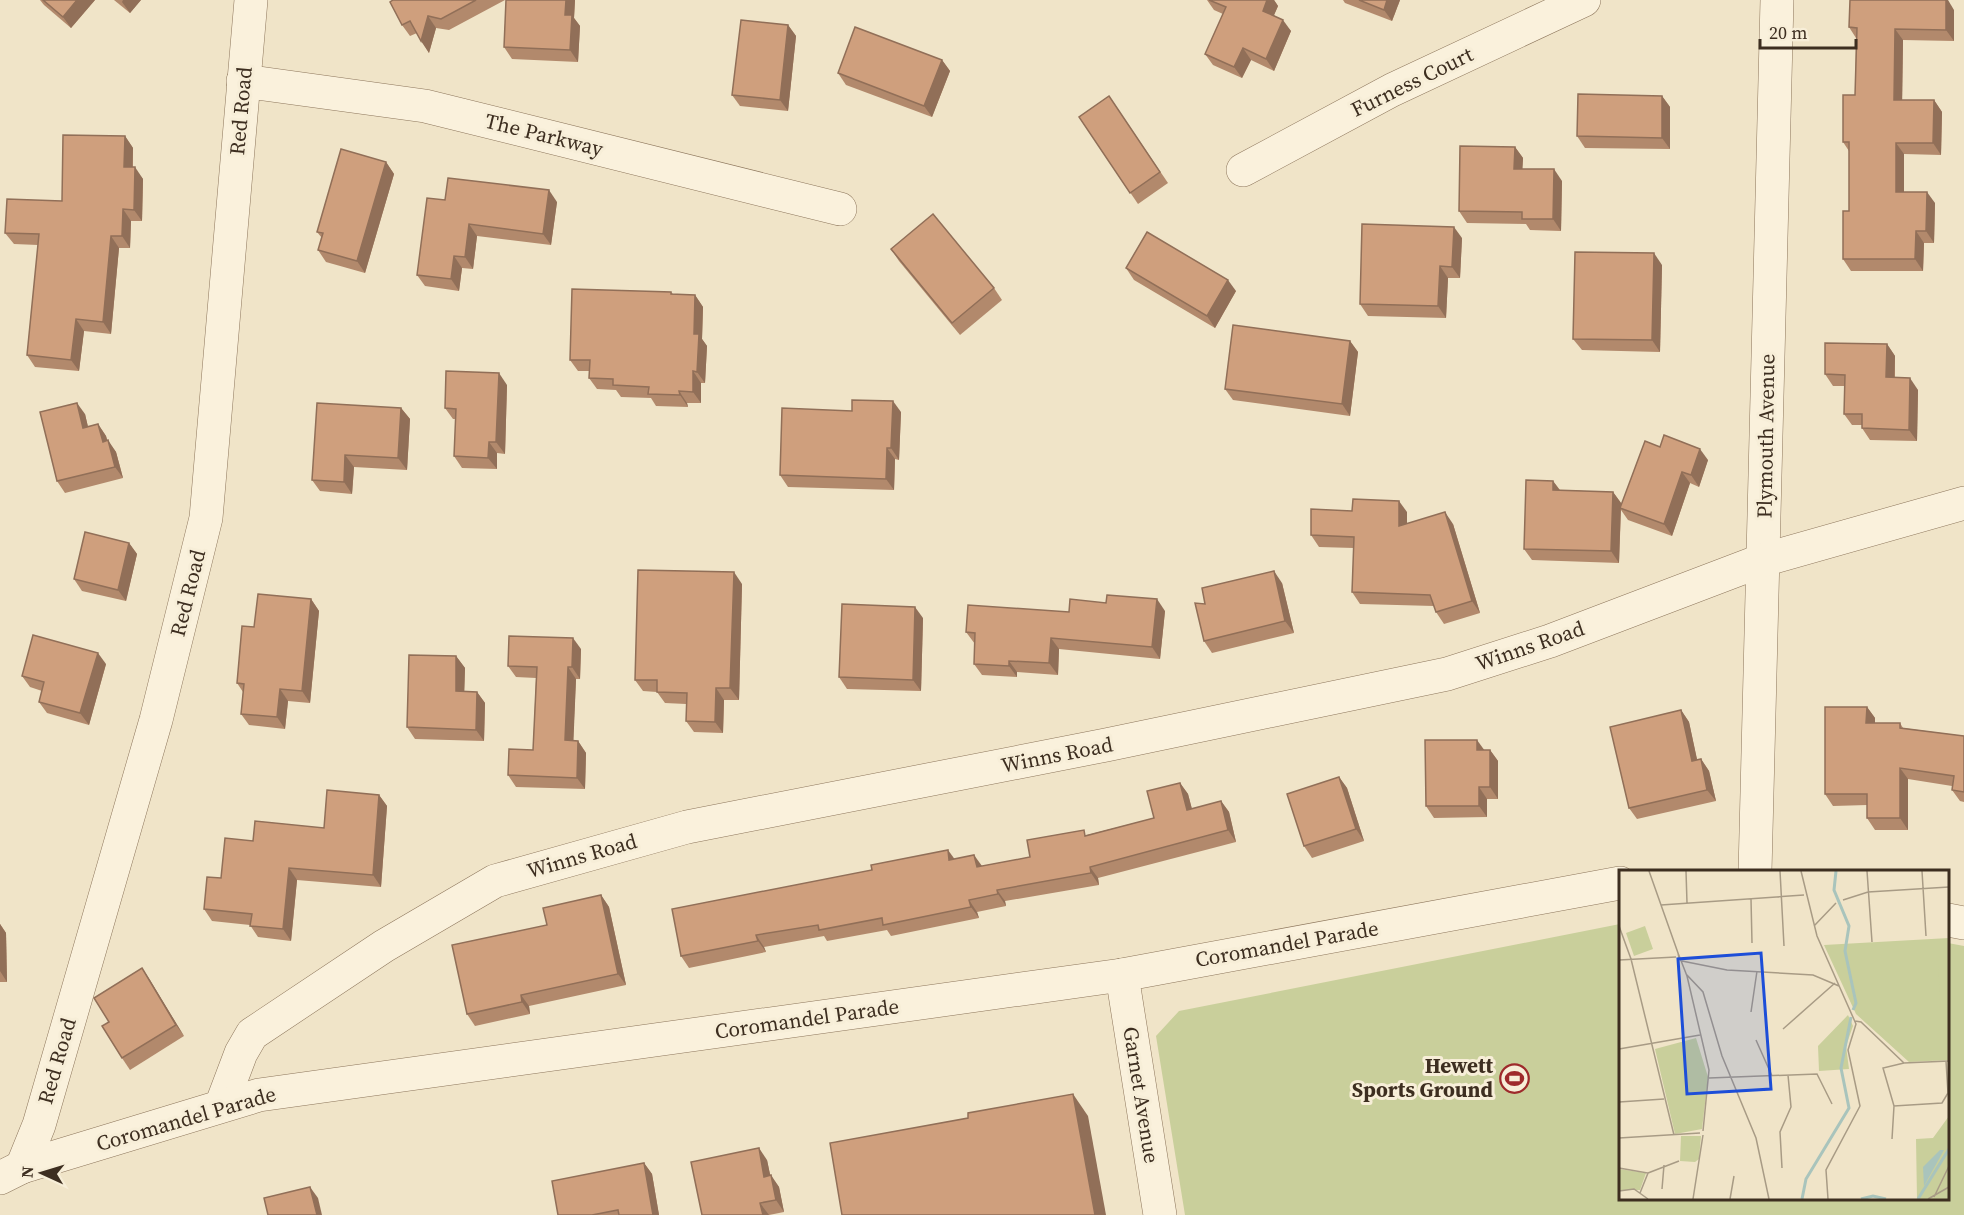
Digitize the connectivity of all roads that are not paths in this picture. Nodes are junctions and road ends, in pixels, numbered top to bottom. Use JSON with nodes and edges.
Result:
{"nodes":[{"id":1,"x":251,"y":0,"type":"edge"},
{"id":2,"x":1584,"y":0,"type":"edge"},
{"id":3,"x":1777,"y":0,"type":"edge"},
{"id":4,"x":243,"y":81,"type":"junction"},
{"id":5,"x":1243,"y":170,"type":"dead end"},
{"id":6,"x":840,"y":209,"type":"dead end"},
{"id":7,"x":1964,"y":503,"type":"edge"},
{"id":8,"x":1763,"y":560,"type":"junction"},
{"id":9,"x":1755,"y":870,"type":"edge"},
{"id":10,"x":1619,"y":883,"type":"edge"},
{"id":11,"x":1949,"y":920,"type":"edge"},
{"id":12,"x":1964,"y":923,"type":"edge"},
{"id":13,"x":1122,"y":975,"type":"junction"},
{"id":14,"x":238,"y":1061,"type":"junction"},
{"id":15,"x":259,"y":1095,"type":"junction"},
{"id":16,"x":221,"y":1106,"type":"junction"},
{"id":17,"x":11,"y":1173,"type":"edge"},
{"id":18,"x":1160,"y":1215,"type":"edge"}],
"edges":[{"from":1,"to":4,"type":"street","name":"Red Road"},
{"from":2,"to":5,"type":"street","name":"Furness Court"},
{"from":3,"to":8,"type":"street","name":"Plymouth Avenue"},
{"from":4,"to":6,"type":"street","name":"The Parkway"},
{"from":4,"to":17,"type":"street","name":"Red Road"},
{"from":7,"to":8,"type":"street","name":"Winns Road"},
{"from":8,"to":9,"type":"street","name":"Plymouth Avenue"},
{"from":8,"to":14,"type":"street","name":"Winns Road"},
{"from":10,"to":13,"type":"street","name":"Coromandel Parade"},
{"from":11,"to":12,"type":"street"},
{"from":13,"to":15,"type":"street","name":"Coromandel Parade"},
{"from":13,"to":18,"type":"street","name":"Garnet Avenue"},
{"from":14,"to":15,"type":"street"},
{"from":14,"to":16,"type":"street","name":"Winns Road"},
{"from":15,"to":16,"type":"street","name":"Coromandel Parade"},
{"from":16,"to":17,"type":"street","name":"Coromandel Parade"}]}
